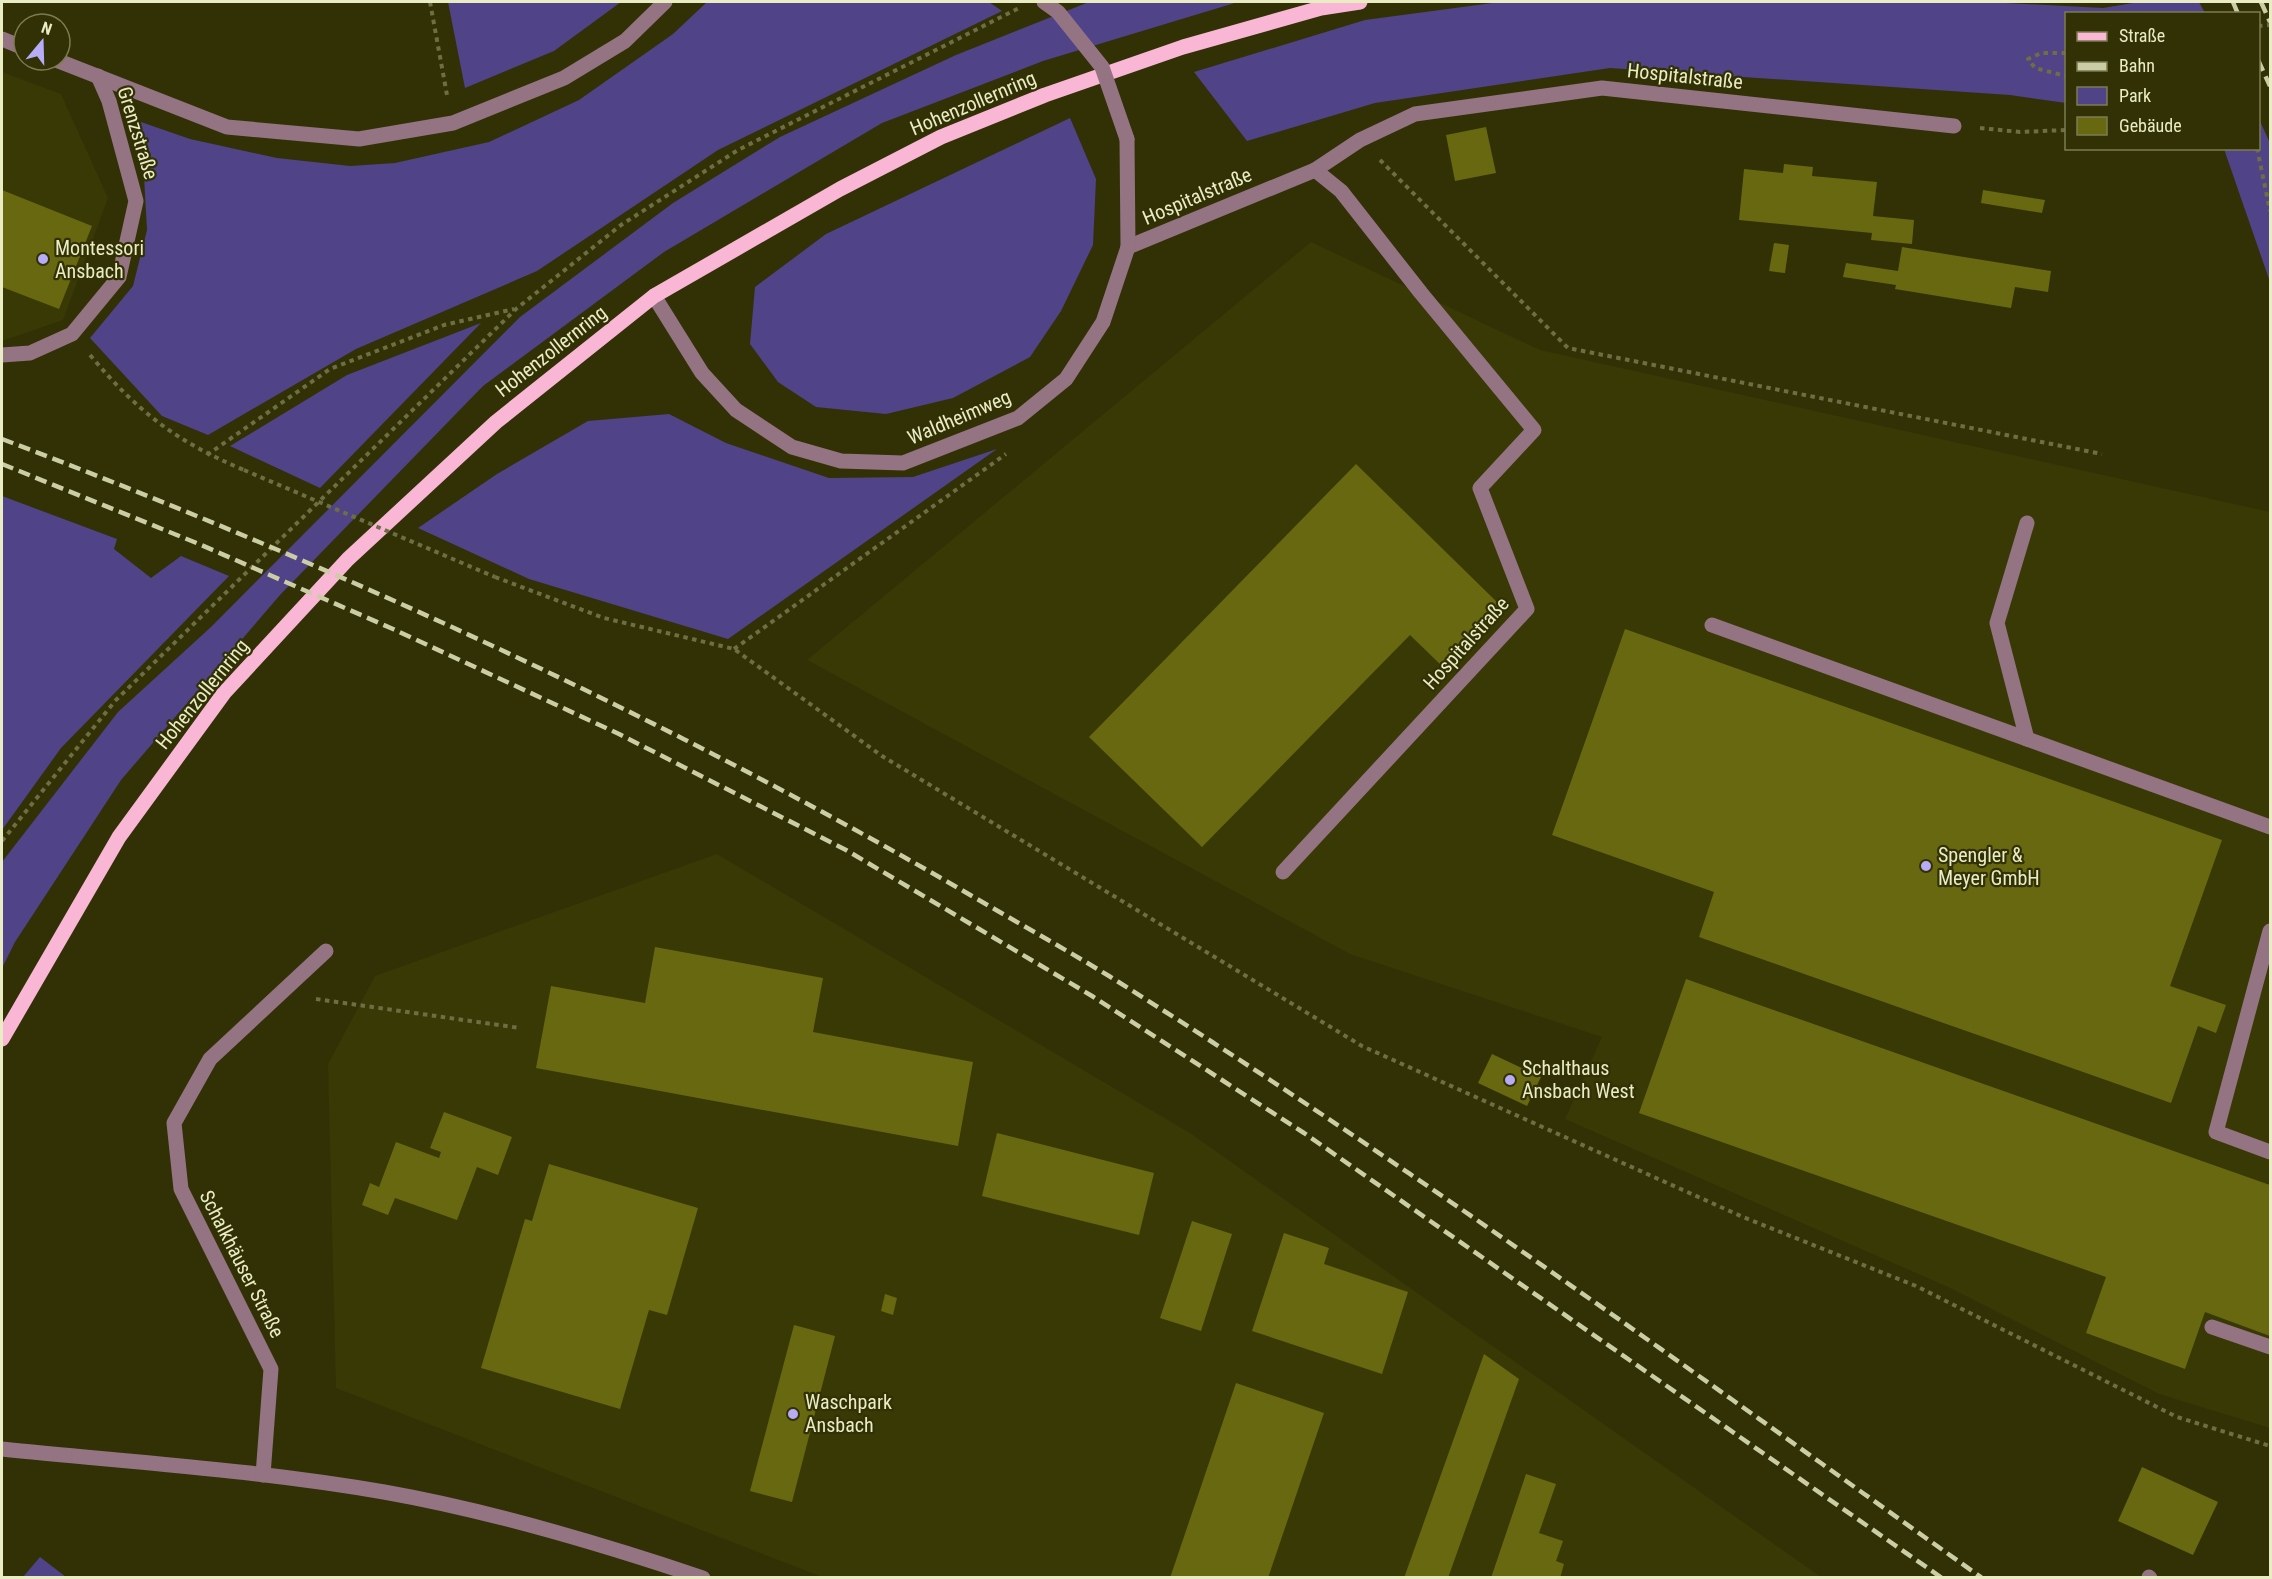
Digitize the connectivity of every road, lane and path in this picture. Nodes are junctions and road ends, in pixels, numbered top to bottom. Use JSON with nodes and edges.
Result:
{"nodes":[{"id":1,"x":429,"y":2,"type":"edge"},
{"id":2,"x":665,"y":2,"type":"edge"},
{"id":3,"x":1044,"y":2,"type":"edge"},
{"id":4,"x":1360,"y":2,"type":"edge"},
{"id":5,"x":1024,"y":7,"type":"dead end"},
{"id":6,"x":2065,"y":53,"type":"edge"},
{"id":7,"x":72,"y":66,"type":"edge"},
{"id":8,"x":98,"y":76,"type":"junction"},
{"id":9,"x":2065,"y":76,"type":"edge"},
{"id":10,"x":453,"y":123,"type":"junction"},
{"id":11,"x":1954,"y":126,"type":"joint"},
{"id":12,"x":2065,"y":130,"type":"edge"},
{"id":13,"x":1360,"y":140,"type":"junction"},
{"id":14,"x":2257,"y":150,"type":"edge"},
{"id":15,"x":1315,"y":170,"type":"junction"},
{"id":16,"x":2271,"y":211,"type":"edge"},
{"id":17,"x":1128,"y":247,"type":"junction"},
{"id":18,"x":654,"y":296,"type":"junction"},
{"id":19,"x":516,"y":309,"type":"junction"},
{"id":20,"x":72,"y":334,"type":"junction"},
{"id":21,"x":2,"y":355,"type":"edge"},
{"id":22,"x":1013,"y":449,"type":"dead end"},
{"id":23,"x":2102,"y":454,"type":"dead end"},
{"id":24,"x":207,"y":455,"type":"junction"},
{"id":25,"x":2027,"y":523,"type":"dead end"},
{"id":26,"x":1712,"y":625,"type":"dead end"},
{"id":27,"x":734,"y":649,"type":"junction"},
{"id":28,"x":2027,"y":739,"type":"junction"},
{"id":29,"x":2271,"y":827,"type":"edge"},
{"id":30,"x":2,"y":840,"type":"edge"},
{"id":31,"x":1283,"y":872,"type":"dead end"},
{"id":32,"x":2271,"y":932,"type":"edge"},
{"id":33,"x":326,"y":951,"type":"dead end"},
{"id":34,"x":282,"y":994,"type":"junction"},
{"id":35,"x":520,"y":1028,"type":"dead end"},
{"id":36,"x":2,"y":1039,"type":"edge"},
{"id":37,"x":2271,"y":1152,"type":"edge"},
{"id":38,"x":2212,"y":1327,"type":"dead end"},
{"id":39,"x":2271,"y":1347,"type":"edge"},
{"id":40,"x":2271,"y":1446,"type":"edge"},
{"id":41,"x":2,"y":1449,"type":"edge"},
{"id":42,"x":263,"y":1475,"type":"junction"},
{"id":43,"x":703,"y":1578,"type":"edge"}],
"edges":[{"from":1,"to":10,"type":"path"},
{"from":2,"to":10,"type":"street"},
{"from":3,"to":17,"type":"street","name":"Waldheimweg","bridge":true},
{"from":4,"to":18,"type":"main road","name":"Hohenzollernring"},
{"from":5,"to":19,"type":"path"},
{"from":6,"to":9,"type":"path"},
{"from":7,"to":8,"type":"street","name":"Grenzstraße"},
{"from":8,"to":10,"type":"street"},
{"from":8,"to":20,"type":"street","name":"Grenzstraße"},
{"from":11,"to":12,"type":"path"},
{"from":11,"to":13,"type":"street","name":"Hospitalstraße"},
{"from":13,"to":15,"type":"street","name":"Hospitalstraße"},
{"from":13,"to":23,"type":"path"},
{"from":14,"to":16,"type":"path"},
{"from":15,"to":17,"type":"street","name":"Hospitalstraße"},
{"from":15,"to":31,"type":"street","name":"Hospitalstraße"},
{"from":17,"to":18,"type":"street","name":"Waldheimweg"},
{"from":18,"to":36,"type":"main road","name":"Hohenzollernring"},
{"from":19,"to":24,"type":"path"},
{"from":19,"to":30,"type":"path"},
{"from":20,"to":21,"type":"street","name":"Grenzstraße"},
{"from":20,"to":24,"type":"path"},
{"from":22,"to":27,"type":"path"},
{"from":24,"to":27,"type":"path","bridge":true},
{"from":25,"to":28,"type":"street"},
{"from":26,"to":28,"type":"street"},
{"from":27,"to":40,"type":"path"},
{"from":28,"to":29,"type":"street"},
{"from":32,"to":37,"type":"street"},
{"from":33,"to":34,"type":"street","name":"Schalkhäuser Straße"},
{"from":34,"to":35,"type":"path"},
{"from":34,"to":42,"type":"street","name":"Schalkhäuser Straße"},
{"from":38,"to":39,"type":"street"},
{"from":41,"to":42,"type":"street"},
{"from":42,"to":43,"type":"street"}]}
